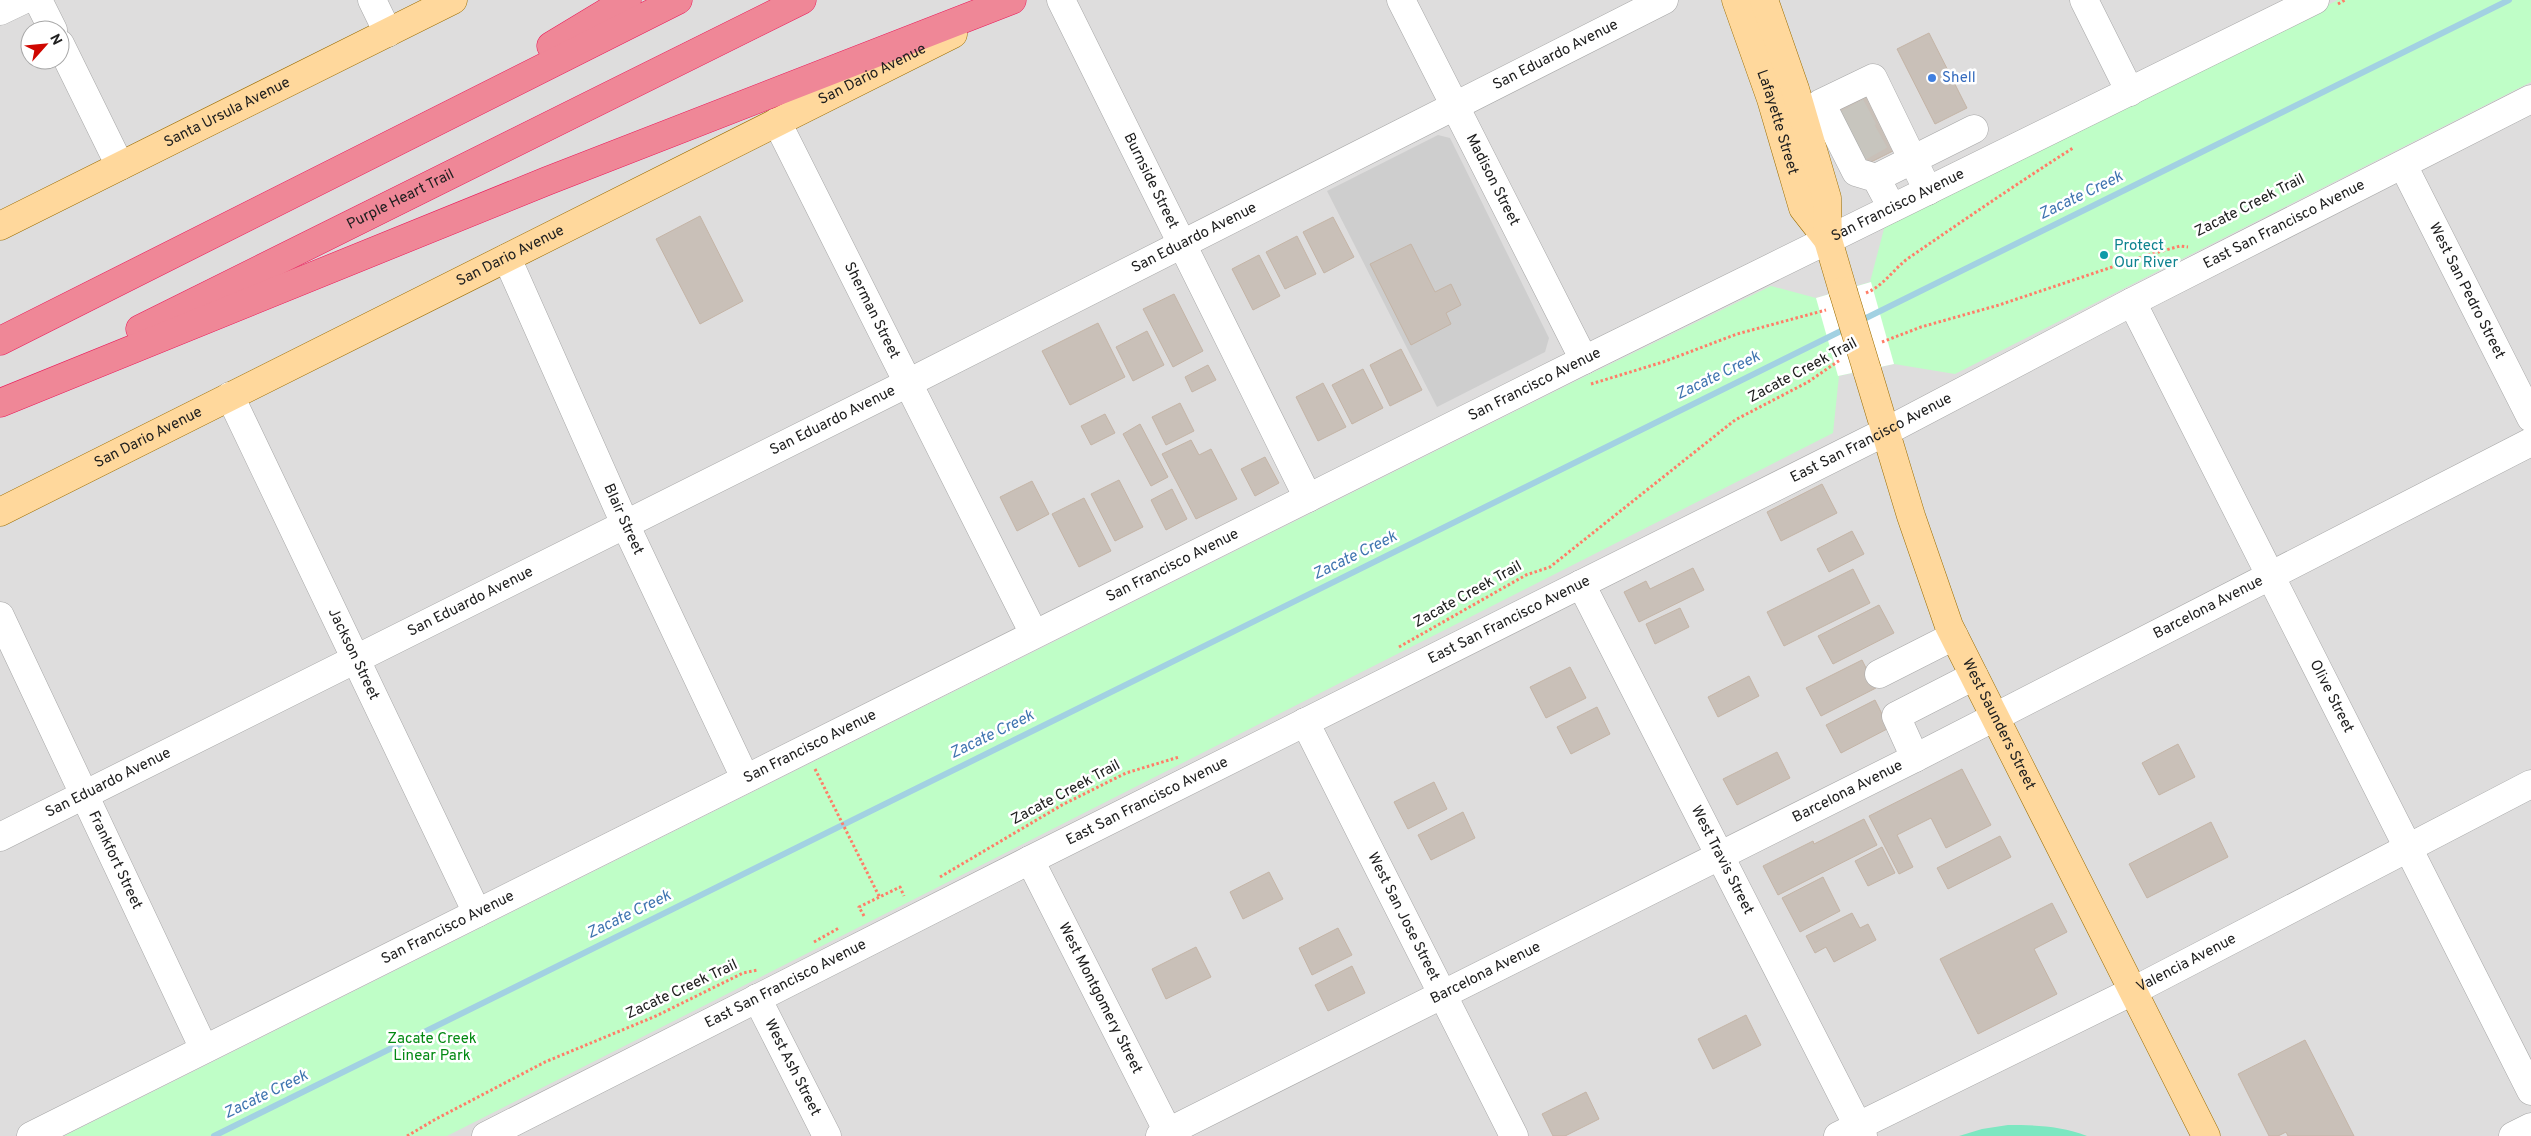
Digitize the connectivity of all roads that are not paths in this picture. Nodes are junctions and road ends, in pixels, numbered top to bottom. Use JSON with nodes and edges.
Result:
{"nodes":[{"id":1,"x":23,"y":0,"type":"edge"},
{"id":2,"x":38,"y":0,"type":"edge"},
{"id":3,"x":372,"y":0,"type":"edge"},
{"id":4,"x":453,"y":0,"type":"edge"},
{"id":5,"x":627,"y":0,"type":"edge"},
{"id":6,"x":678,"y":0,"type":"edge"},
{"id":7,"x":802,"y":0,"type":"edge"},
{"id":8,"x":1012,"y":0,"type":"edge"},
{"id":9,"x":1021,"y":0,"type":"edge"},
{"id":10,"x":1061,"y":0,"type":"edge"},
{"id":11,"x":1401,"y":0,"type":"edge"},
{"id":12,"x":1664,"y":0,"type":"edge"},
{"id":13,"x":1736,"y":0,"type":"edge"},
{"id":14,"x":1764,"y":0,"type":"edge"},
{"id":15,"x":2084,"y":0,"type":"edge"},
{"id":16,"x":2315,"y":0,"type":"edge"},
{"id":17,"x":0,"y":11,"type":"edge"},
{"id":18,"x":48,"y":20,"type":"edge"},
{"id":19,"x":388,"y":33,"type":"junction"},
{"id":20,"x":70,"y":64,"type":"edge"},
{"id":21,"x":2130,"y":92,"type":"junction"},
{"id":22,"x":2531,"y":99,"type":"edge"},
{"id":23,"x":1454,"y":105,"type":"junction"},
{"id":24,"x":1812,"y":108,"type":"junction"},
{"id":25,"x":777,"y":122,"type":"junction"},
{"id":26,"x":1974,"y":129,"type":"dead end"},
{"id":27,"x":1846,"y":139,"type":"junction"},
{"id":28,"x":368,"y":156,"type":"junction"},
{"id":29,"x":1912,"y":159,"type":"junction"},
{"id":30,"x":2403,"y":164,"type":"junction"},
{"id":31,"x":120,"y":166,"type":"junction"},
{"id":32,"x":1819,"y":170,"type":"junction"},
{"id":33,"x":1876,"y":178,"type":"junction"},
{"id":34,"x":1928,"y":190,"type":"junction"},
{"id":35,"x":1892,"y":208,"type":"junction"},
{"id":36,"x":0,"y":226,"type":"edge"},
{"id":37,"x":1828,"y":240,"type":"junction"},
{"id":38,"x":1182,"y":244,"type":"junction"},
{"id":39,"x":507,"y":258,"type":"junction"},
{"id":40,"x":1843,"y":290,"type":"joint"},
{"id":41,"x":2132,"y":302,"type":"junction"},
{"id":42,"x":0,"y":341,"type":"edge"},
{"id":43,"x":1584,"y":360,"type":"junction"},
{"id":44,"x":908,"y":383,"type":"junction"},
{"id":45,"x":230,"y":396,"type":"junction"},
{"id":46,"x":0,"y":398,"type":"edge"},
{"id":47,"x":0,"y":404,"type":"edge"},
{"id":48,"x":2531,"y":418,"type":"edge"},
{"id":49,"x":1886,"y":432,"type":"junction"},
{"id":50,"x":2531,"y":442,"type":"edge"},
{"id":51,"x":1308,"y":498,"type":"junction"},
{"id":52,"x":0,"y":512,"type":"edge"},
{"id":53,"x":625,"y":524,"type":"junction"},
{"id":54,"x":2269,"y":574,"type":"junction"},
{"id":55,"x":1581,"y":584,"type":"junction"},
{"id":56,"x":0,"y":616,"type":"edge"},
{"id":57,"x":1034,"y":634,"type":"junction"},
{"id":58,"x":1954,"y":636,"type":"junction"},
{"id":59,"x":356,"y":659,"type":"junction"},
{"id":60,"x":1879,"y":674,"type":"dead end"},
{"id":61,"x":1974,"y":676,"type":"junction"},
{"id":62,"x":1993,"y":716,"type":"junction"},
{"id":63,"x":1305,"y":722,"type":"junction"},
{"id":64,"x":1915,"y":758,"type":"junction"},
{"id":65,"x":745,"y":778,"type":"junction"},
{"id":66,"x":2531,"y":784,"type":"edge"},
{"id":67,"x":86,"y":794,"type":"junction"},
{"id":68,"x":0,"y":837,"type":"edge"},
{"id":69,"x":2407,"y":847,"type":"junction"},
{"id":70,"x":1719,"y":855,"type":"junction"},
{"id":71,"x":1030,"y":860,"type":"junction"},
{"id":72,"x":477,"y":912,"type":"junction"},
{"id":73,"x":2133,"y":991,"type":"junction"},
{"id":74,"x":1442,"y":994,"type":"junction"},
{"id":75,"x":757,"y":998,"type":"junction"},
{"id":76,"x":204,"y":1049,"type":"junction"},
{"id":77,"x":2531,"y":1091,"type":"edge"},
{"id":78,"x":2531,"y":1127,"type":"edge"},
{"id":79,"x":1853,"y":1133,"type":"edge"},
{"id":80,"x":1166,"y":1135,"type":"edge"},
{"id":81,"x":31,"y":1136,"type":"edge"},
{"id":82,"x":486,"y":1136,"type":"edge"},
{"id":83,"x":827,"y":1136,"type":"edge"},
{"id":84,"x":1514,"y":1136,"type":"edge"},
{"id":85,"x":2206,"y":1136,"type":"edge"},
{"id":86,"x":2513,"y":1136,"type":"edge"}],
"edges":[{"from":1,"to":17,"type":"street"},
{"from":2,"to":18,"type":"street"},
{"from":3,"to":19,"type":"street"},
{"from":4,"to":19,"type":"main road","name":"Santa Ursula Avenue"},
{"from":5,"to":28,"type":"highway"},
{"from":6,"to":28,"type":"highway"},
{"from":7,"to":46,"type":"highway","name":"Purple Heart Trail"},
{"from":8,"to":47,"type":"highway"},
{"from":9,"to":25,"type":"main road","name":"San Dario Avenue"},
{"from":10,"to":38,"type":"street","name":"Burnside Street"},
{"from":11,"to":23,"type":"street","name":"Madison Street"},
{"from":12,"to":23,"type":"street","name":"San Eduardo Avenue"},
{"from":13,"to":37,"type":"main road","name":"Lafayette Street"},
{"from":14,"to":24,"type":"main road","name":"Lafayette Street"},
{"from":15,"to":21,"type":"street"},
{"from":16,"to":21,"type":"street","name":"San Francisco Avenue"},
{"from":19,"to":31,"type":"main road","name":"Santa Ursula Avenue"},
{"from":20,"to":31,"type":"street"},
{"from":21,"to":34,"type":"street","name":"San Francisco Avenue"},
{"from":22,"to":30,"type":"street","name":"East San Francisco Avenue"},
{"from":23,"to":38,"type":"street","name":"San Eduardo Avenue"},
{"from":23,"to":43,"type":"street","name":"Madison Street"},
{"from":24,"to":27,"type":"street"},
{"from":24,"to":29,"type":"street"},
{"from":24,"to":32,"type":"main road","name":"Lafayette Street"},
{"from":25,"to":39,"type":"main road","name":"San Dario Avenue"},
{"from":25,"to":44,"type":"street","name":"Sherman Street"},
{"from":26,"to":29,"type":"street"},
{"from":27,"to":32,"type":"street"},
{"from":27,"to":33,"type":"street"},
{"from":28,"to":42,"type":"highway"},
{"from":29,"to":33,"type":"street"},
{"from":29,"to":34,"type":"street"},
{"from":30,"to":41,"type":"street","name":"East San Francisco Avenue"},
{"from":30,"to":48,"type":"street","name":"West San Pedro Street"},
{"from":31,"to":36,"type":"main road","name":"Santa Ursula Avenue"},
{"from":32,"to":37,"type":"main road","name":"Lafayette Street"},
{"from":33,"to":35,"type":"street"},
{"from":34,"to":35,"type":"street","name":"San Francisco Avenue"},
{"from":35,"to":37,"type":"street","name":"San Francisco Avenue"},
{"from":37,"to":40,"type":"main road","name":"Lafayette Street"},
{"from":37,"to":43,"type":"street","name":"San Francisco Avenue"},
{"from":38,"to":44,"type":"street","name":"San Eduardo Avenue"},
{"from":38,"to":51,"type":"street","name":"Burnside Street"},
{"from":39,"to":45,"type":"main road","name":"San Dario Avenue"},
{"from":39,"to":53,"type":"street","name":"Blair Street"},
{"from":40,"to":49,"type":"main road","name":"West Saunders Street","bridge":true},
{"from":41,"to":49,"type":"street","name":"East San Francisco Avenue"},
{"from":41,"to":54,"type":"street","name":"Olive Street"},
{"from":43,"to":51,"type":"street","name":"San Francisco Avenue"},
{"from":44,"to":53,"type":"street","name":"San Eduardo Avenue"},
{"from":44,"to":57,"type":"street","name":"Sherman Street"},
{"from":45,"to":52,"type":"main road","name":"San Dario Avenue"},
{"from":45,"to":59,"type":"street","name":"Jackson Street"},
{"from":49,"to":55,"type":"street","name":"East San Francisco Avenue"},
{"from":49,"to":58,"type":"main road","name":"West Saunders Street"},
{"from":50,"to":54,"type":"street","name":"Barcelona Avenue"},
{"from":51,"to":57,"type":"street","name":"San Francisco Avenue"},
{"from":53,"to":59,"type":"street","name":"San Eduardo Avenue"},
{"from":53,"to":65,"type":"street","name":"Blair Street"},
{"from":54,"to":62,"type":"street","name":"Barcelona Avenue"},
{"from":54,"to":69,"type":"street","name":"Olive Street"},
{"from":55,"to":63,"type":"street","name":"East San Francisco Avenue"},
{"from":55,"to":70,"type":"street","name":"West Travis Street"},
{"from":56,"to":67,"type":"street","name":"Frankfort Street"},
{"from":57,"to":65,"type":"street","name":"San Francisco Avenue"},
{"from":58,"to":60,"type":"street"},
{"from":58,"to":61,"type":"main road","name":"West Saunders Street"},
{"from":59,"to":67,"type":"street","name":"San Eduardo Avenue"},
{"from":59,"to":72,"type":"street","name":"Jackson Street"},
{"from":61,"to":62,"type":"main road","name":"West Saunders Street"},
{"from":61,"to":64,"type":"street"},
{"from":62,"to":64,"type":"street","name":"Barcelona Avenue"},
{"from":62,"to":73,"type":"main road","name":"West Saunders Street"},
{"from":63,"to":71,"type":"street","name":"East San Francisco Avenue"},
{"from":63,"to":74,"type":"street","name":"West San Jose Street"},
{"from":64,"to":70,"type":"street","name":"Barcelona Avenue"},
{"from":65,"to":72,"type":"street","name":"San Francisco Avenue"},
{"from":66,"to":69,"type":"street","name":"Valencia Avenue"},
{"from":67,"to":68,"type":"street","name":"San Eduardo Avenue"},
{"from":67,"to":76,"type":"street","name":"Frankfort Street"},
{"from":69,"to":73,"type":"street","name":"Valencia Avenue"},
{"from":69,"to":77,"type":"street","name":"Olive Street"},
{"from":70,"to":74,"type":"street","name":"Barcelona Avenue"},
{"from":70,"to":79,"type":"street","name":"West Travis Street"},
{"from":71,"to":75,"type":"street","name":"East San Francisco Avenue"},
{"from":71,"to":80,"type":"street","name":"West Montgomery Street"},
{"from":72,"to":76,"type":"street","name":"San Francisco Avenue"},
{"from":73,"to":79,"type":"street","name":"Valencia Avenue"},
{"from":73,"to":85,"type":"main road","name":"West Saunders Street"},
{"from":74,"to":80,"type":"street","name":"Barcelona Avenue"},
{"from":74,"to":84,"type":"street","name":"West San Jose Street"},
{"from":75,"to":82,"type":"street","name":"East San Francisco Avenue"},
{"from":75,"to":83,"type":"street","name":"West Ash Street"},
{"from":76,"to":81,"type":"street","name":"San Francisco Avenue"},
{"from":78,"to":86,"type":"street"}]}
